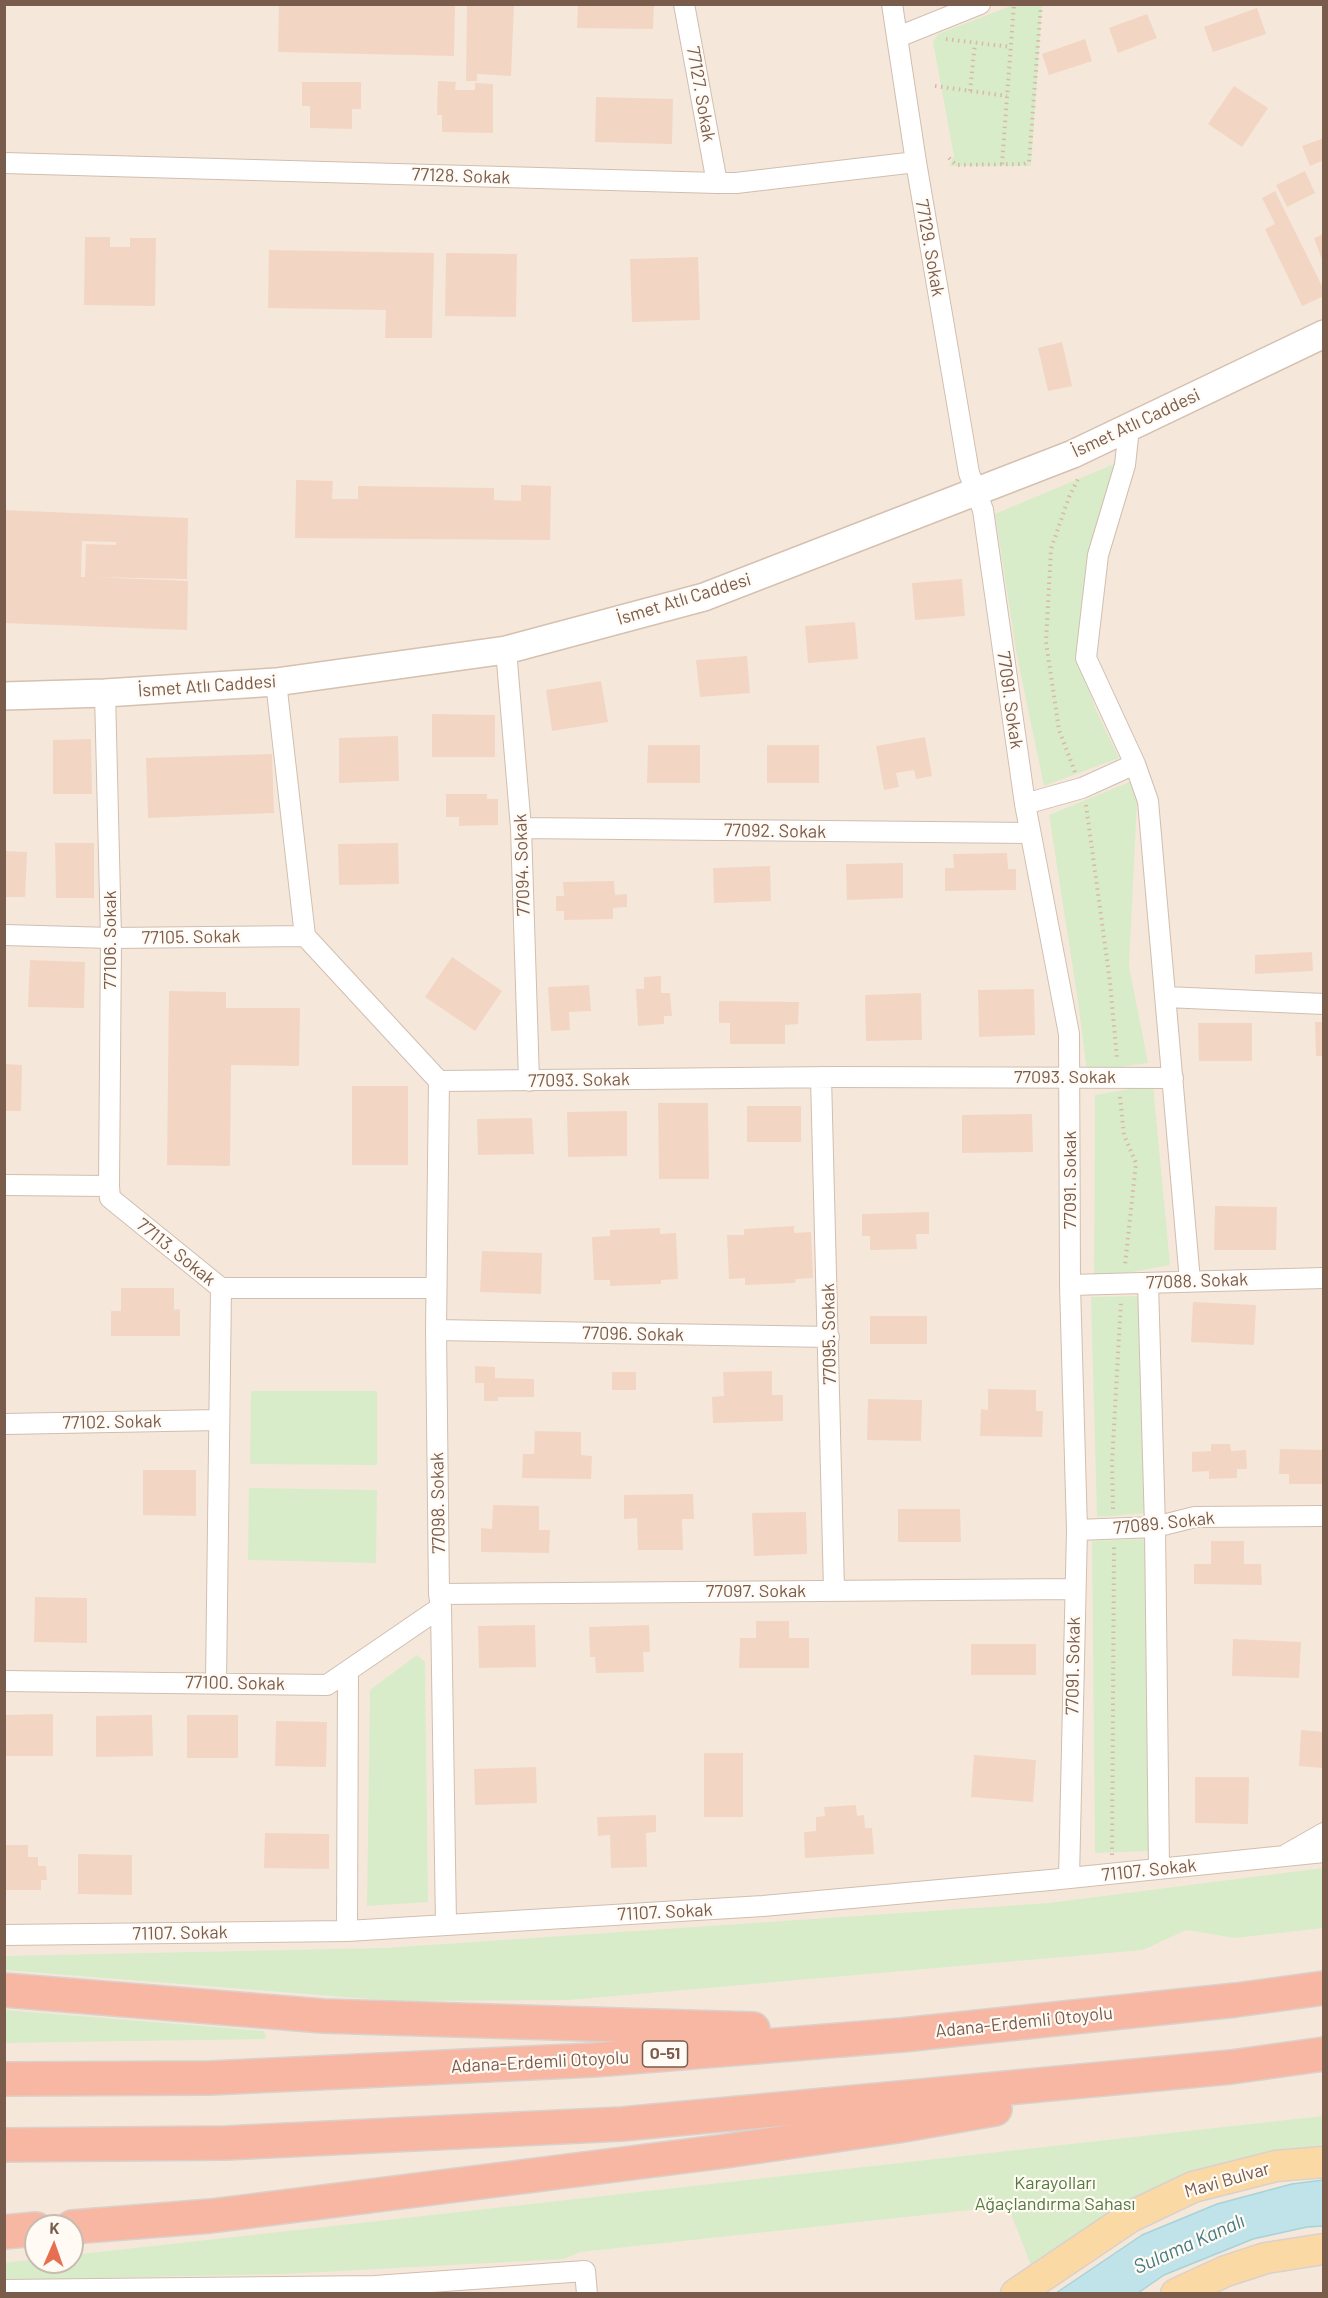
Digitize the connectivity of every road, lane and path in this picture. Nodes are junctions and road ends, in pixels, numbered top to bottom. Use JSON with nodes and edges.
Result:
{"nodes":[{"id":1,"x":684,"y":4,"type":"edge"},
{"id":2,"x":892,"y":4,"type":"edge"},
{"id":3,"x":980,"y":4,"type":"edge"},
{"id":4,"x":1014,"y":4,"type":"edge"},
{"id":5,"x":1041,"y":4,"type":"edge"},
{"id":6,"x":898,"y":37,"type":"junction"},
{"id":7,"x":941,"y":38,"type":"dead end"},
{"id":8,"x":975,"y":43,"type":"junction"},
{"id":9,"x":1011,"y":47,"type":"junction"},
{"id":10,"x":935,"y":86,"type":"dead end"},
{"id":11,"x":970,"y":91,"type":"junction"},
{"id":12,"x":1007,"y":96,"type":"junction"},
{"id":13,"x":949,"y":158,"type":"dead end"},
{"id":14,"x":916,"y":162,"type":"junction"},
{"id":15,"x":4,"y":163,"type":"edge"},
{"id":16,"x":1002,"y":164,"type":"junction"},
{"id":17,"x":717,"y":183,"type":"junction"},
{"id":18,"x":1322,"y":334,"type":"edge"},
{"id":19,"x":1129,"y":428,"type":"junction"},
{"id":20,"x":1073,"y":454,"type":"junction"},
{"id":21,"x":974,"y":491,"type":"junction"},
{"id":22,"x":506,"y":651,"type":"junction"},
{"id":23,"x":276,"y":682,"type":"junction"},
{"id":24,"x":105,"y":693,"type":"junction"},
{"id":25,"x":4,"y":696,"type":"edge"},
{"id":26,"x":1135,"y":764,"type":"junction"},
{"id":27,"x":1082,"y":788,"type":"junction"},
{"id":28,"x":1025,"y":804,"type":"junction"},
{"id":29,"x":520,"y":828,"type":"junction"},
{"id":30,"x":1030,"y":833,"type":"junction"},
{"id":31,"x":4,"y":934,"type":"edge"},
{"id":32,"x":305,"y":936,"type":"junction"},
{"id":33,"x":111,"y":938,"type":"junction"},
{"id":34,"x":1167,"y":997,"type":"junction"},
{"id":35,"x":1323,"y":1004,"type":"edge"},
{"id":36,"x":822,"y":1077,"type":"junction"},
{"id":37,"x":1068,"y":1077,"type":"junction"},
{"id":38,"x":1118,"y":1077,"type":"junction"},
{"id":39,"x":1173,"y":1078,"type":"junction"},
{"id":40,"x":439,"y":1081,"type":"junction"},
{"id":41,"x":530,"y":1081,"type":"junction"},
{"id":42,"x":4,"y":1185,"type":"edge"},
{"id":43,"x":109,"y":1186,"type":"junction"},
{"id":44,"x":1323,"y":1278,"type":"edge"},
{"id":45,"x":1190,"y":1281,"type":"junction"},
{"id":46,"x":1148,"y":1283,"type":"junction"},
{"id":47,"x":1070,"y":1285,"type":"junction"},
{"id":48,"x":221,"y":1288,"type":"junction"},
{"id":49,"x":436,"y":1288,"type":"junction"},
{"id":50,"x":1123,"y":1291,"type":"junction"},
{"id":51,"x":436,"y":1330,"type":"junction"},
{"id":52,"x":829,"y":1337,"type":"junction"},
{"id":53,"x":219,"y":1420,"type":"junction"},
{"id":54,"x":4,"y":1424,"type":"edge"},
{"id":55,"x":1114,"y":1516,"type":"dead end"},
{"id":56,"x":1323,"y":1516,"type":"edge"},
{"id":57,"x":1155,"y":1527,"type":"junction"},
{"id":58,"x":1077,"y":1530,"type":"junction"},
{"id":59,"x":1114,"y":1541,"type":"dead end"},
{"id":60,"x":1074,"y":1588,"type":"junction"},
{"id":61,"x":834,"y":1590,"type":"junction"},
{"id":62,"x":440,"y":1600,"type":"junction"},
{"id":63,"x":348,"y":1671,"type":"junction"},
{"id":64,"x":4,"y":1681,"type":"edge"},
{"id":65,"x":216,"y":1683,"type":"junction"},
{"id":66,"x":1323,"y":1833,"type":"edge"},
{"id":67,"x":1323,"y":1852,"type":"edge"},
{"id":68,"x":1281,"y":1858,"type":"junction"},
{"id":69,"x":1112,"y":1861,"type":"dead end"},
{"id":70,"x":1159,"y":1868,"type":"junction"},
{"id":71,"x":1069,"y":1878,"type":"junction"},
{"id":72,"x":446,"y":1924,"type":"junction"},
{"id":73,"x":347,"y":1931,"type":"junction"},
{"id":74,"x":4,"y":1935,"type":"edge"},
{"id":75,"x":1323,"y":1988,"type":"edge"},
{"id":76,"x":4,"y":1990,"type":"edge"},
{"id":77,"x":902,"y":2035,"type":"junction"},
{"id":78,"x":1323,"y":2054,"type":"edge"},
{"id":79,"x":1231,"y":2067,"type":"junction"},
{"id":80,"x":4,"y":2079,"type":"edge"},
{"id":81,"x":4,"y":2145,"type":"edge"},
{"id":82,"x":1323,"y":2162,"type":"edge"},
{"id":83,"x":84,"y":2225,"type":"edge"},
{"id":84,"x":24,"y":2230,"type":"edge"},
{"id":85,"x":4,"y":2232,"type":"edge"},
{"id":86,"x":1323,"y":2249,"type":"edge"},
{"id":87,"x":4,"y":2290,"type":"edge"},
{"id":88,"x":135,"y":2290,"type":"edge"},
{"id":89,"x":374,"y":2290,"type":"edge"},
{"id":90,"x":587,"y":2294,"type":"edge"},
{"id":91,"x":1016,"y":2294,"type":"edge"},
{"id":92,"x":1176,"y":2294,"type":"edge"}],
"edges":[{"from":1,"to":17,"type":"street","name":"77127. Sokak"},
{"from":2,"to":6,"type":"street","name":"77129. Sokak"},
{"from":3,"to":6,"type":"street"},
{"from":4,"to":9,"type":"path"},
{"from":5,"to":16,"type":"path"},
{"from":6,"to":14,"type":"street","name":"77129. Sokak"},
{"from":7,"to":8,"type":"path"},
{"from":8,"to":9,"type":"path"},
{"from":8,"to":11,"type":"path"},
{"from":9,"to":12,"type":"path"},
{"from":10,"to":11,"type":"path"},
{"from":11,"to":12,"type":"path"},
{"from":12,"to":16,"type":"path"},
{"from":13,"to":16,"type":"path"},
{"from":14,"to":17,"type":"street","name":"77128. Sokak"},
{"from":14,"to":21,"type":"street","name":"77129. Sokak"},
{"from":15,"to":17,"type":"street","name":"77128. Sokak"},
{"from":18,"to":19,"type":"main road","name":"İsmet Atlı Caddesi"},
{"from":19,"to":20,"type":"main road","name":"İsmet Atlı Caddesi"},
{"from":19,"to":26,"type":"street"},
{"from":20,"to":21,"type":"main road","name":"İsmet Atlı Caddesi"},
{"from":20,"to":27,"type":"path"},
{"from":21,"to":22,"type":"main road","name":"İsmet Atlı Caddesi"},
{"from":21,"to":28,"type":"street","name":"77091. Sokak"},
{"from":22,"to":23,"type":"main road","name":"İsmet Atlı Caddesi"},
{"from":22,"to":29,"type":"street","name":"77094. Sokak"},
{"from":23,"to":24,"type":"main road","name":"İsmet Atlı Caddesi"},
{"from":23,"to":32,"type":"street"},
{"from":24,"to":25,"type":"main road","name":"İsmet Atlı Caddesi"},
{"from":24,"to":33,"type":"street","name":"77106. Sokak"},
{"from":26,"to":27,"type":"street"},
{"from":26,"to":34,"type":"street"},
{"from":27,"to":28,"type":"street"},
{"from":27,"to":38,"type":"path"},
{"from":28,"to":30,"type":"street","name":"77091. Sokak"},
{"from":29,"to":30,"type":"street","name":"77092. Sokak"},
{"from":29,"to":41,"type":"street","name":"77094. Sokak"},
{"from":30,"to":37,"type":"street","name":"77091. Sokak"},
{"from":31,"to":33,"type":"street","name":"77105. Sokak"},
{"from":32,"to":33,"type":"street","name":"77105. Sokak"},
{"from":32,"to":40,"type":"street"},
{"from":33,"to":43,"type":"street","name":"77106. Sokak"},
{"from":34,"to":35,"type":"street"},
{"from":34,"to":39,"type":"street"},
{"from":36,"to":37,"type":"street","name":"77093. Sokak"},
{"from":36,"to":41,"type":"street","name":"77093. Sokak"},
{"from":36,"to":52,"type":"street","name":"77095. Sokak"},
{"from":37,"to":38,"type":"street","name":"77093. Sokak"},
{"from":37,"to":47,"type":"street","name":"77091. Sokak"},
{"from":38,"to":39,"type":"street","name":"77093. Sokak"},
{"from":38,"to":50,"type":"path"},
{"from":39,"to":45,"type":"street"},
{"from":40,"to":41,"type":"street","name":"77093. Sokak"},
{"from":40,"to":49,"type":"street","name":"77098. Sokak"},
{"from":42,"to":43,"type":"street"},
{"from":43,"to":48,"type":"street","name":"77113. Sokak"},
{"from":44,"to":45,"type":"street","name":"77088. Sokak"},
{"from":45,"to":46,"type":"street","name":"77088. Sokak"},
{"from":46,"to":50,"type":"street","name":"77088. Sokak"},
{"from":46,"to":57,"type":"street"},
{"from":47,"to":50,"type":"street","name":"77088. Sokak"},
{"from":47,"to":58,"type":"street","name":"77091. Sokak"},
{"from":48,"to":49,"type":"street","name":"77113. Sokak"},
{"from":48,"to":53,"type":"street"},
{"from":49,"to":51,"type":"street","name":"77098. Sokak"},
{"from":50,"to":55,"type":"path"},
{"from":51,"to":52,"type":"street","name":"77096. Sokak"},
{"from":51,"to":62,"type":"street","name":"77098. Sokak"},
{"from":52,"to":61,"type":"street","name":"77095. Sokak"},
{"from":53,"to":54,"type":"street","name":"77102. Sokak"},
{"from":53,"to":65,"type":"street"},
{"from":56,"to":57,"type":"street","name":"77089. Sokak"},
{"from":57,"to":58,"type":"street","name":"77089. Sokak"},
{"from":57,"to":70,"type":"street"},
{"from":58,"to":60,"type":"street","name":"77091. Sokak"},
{"from":59,"to":69,"type":"path"},
{"from":60,"to":61,"type":"street","name":"77097. Sokak"},
{"from":60,"to":71,"type":"street","name":"77091. Sokak"},
{"from":61,"to":62,"type":"street","name":"77097. Sokak"},
{"from":62,"to":63,"type":"street","name":"77100. Sokak"},
{"from":62,"to":72,"type":"street","name":"77098. Sokak"},
{"from":63,"to":65,"type":"street","name":"77100. Sokak"},
{"from":63,"to":73,"type":"street"},
{"from":64,"to":65,"type":"street","name":"77100. Sokak"},
{"from":66,"to":68,"type":"street"},
{"from":67,"to":68,"type":"street","name":"71107. Sokak"},
{"from":68,"to":70,"type":"street","name":"71107. Sokak"},
{"from":70,"to":71,"type":"street","name":"71107. Sokak"},
{"from":71,"to":72,"type":"street","name":"71107. Sokak"},
{"from":72,"to":73,"type":"street","name":"71107. Sokak"},
{"from":73,"to":74,"type":"street","name":"71107. Sokak"},
{"from":75,"to":77,"type":"highway","name":"Adana-Erdemli Otoyolu","number":"O-51"},
{"from":76,"to":77,"type":"highway"},
{"from":77,"to":80,"type":"highway","name":"Adana-Erdemli Otoyolu","number":"O-51"},
{"from":78,"to":79,"type":"highway"},
{"from":79,"to":81,"type":"highway"},
{"from":79,"to":83,"type":"highway"},
{"from":82,"to":91,"type":"main road","name":"Mavi Bulvar"},
{"from":84,"to":85,"type":"highway"},
{"from":86,"to":92,"type":"main road"},
{"from":87,"to":88,"type":"street"},
{"from":88,"to":89,"type":"street"},
{"from":89,"to":90,"type":"street"}]}
